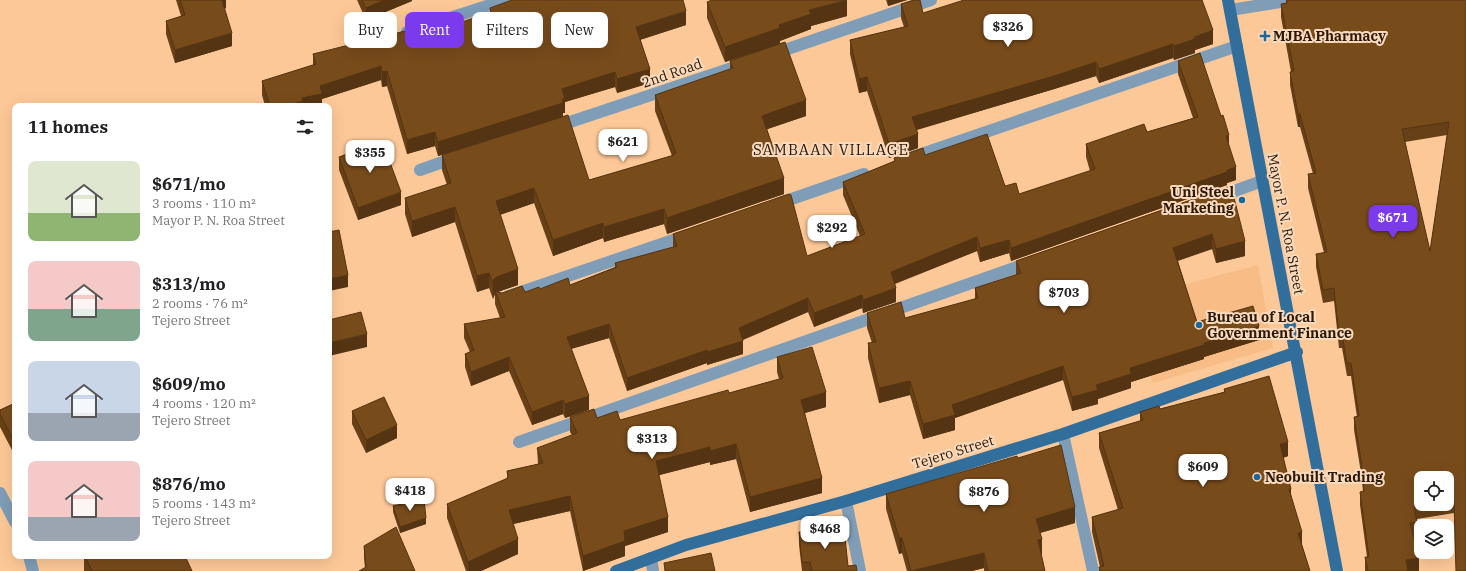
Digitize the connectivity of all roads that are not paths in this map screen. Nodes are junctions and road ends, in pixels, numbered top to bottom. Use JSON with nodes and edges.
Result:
{"nodes":[{"id":1,"x":505,"y":0,"type":"edge"},
{"id":2,"x":931,"y":0,"type":"edge"},
{"id":3,"x":1293,"y":0,"type":"edge"},
{"id":4,"x":1229,"y":5,"type":"edge"},
{"id":5,"x":464,"y":13,"type":"edge"},
{"id":6,"x":1237,"y":46,"type":"junction"},
{"id":7,"x":543,"y":131,"type":"edge"},
{"id":8,"x":470,"y":153,"type":"edge"},
{"id":9,"x":899,"y":162,"type":"edge"},
{"id":10,"x":420,"y":170,"type":"dead end"},
{"id":11,"x":876,"y":170,"type":"edge"},
{"id":12,"x":1262,"y":181,"type":"junction"},
{"id":13,"x":1210,"y":200,"type":"edge"},
{"id":14,"x":763,"y":209,"type":"edge"},
{"id":15,"x":696,"y":232,"type":"edge"},
{"id":16,"x":1044,"y":258,"type":"edge"},
{"id":17,"x":500,"y":299,"type":"edge"},
{"id":18,"x":1296,"y":352,"type":"junction"},
{"id":19,"x":1063,"y":434,"type":"junction"},
{"id":20,"x":519,"y":442,"type":"dead end"},
{"id":21,"x":0,"y":492,"type":"edge"},
{"id":22,"x":846,"y":501,"type":"junction"},
{"id":23,"x":12,"y":516,"type":"edge"},
{"id":24,"x":652,"y":558,"type":"junction"},
{"id":25,"x":30,"y":559,"type":"edge"},
{"id":26,"x":33,"y":571,"type":"edge"},
{"id":27,"x":616,"y":571,"type":"edge"},
{"id":28,"x":653,"y":571,"type":"edge"},
{"id":29,"x":860,"y":571,"type":"edge"},
{"id":30,"x":1093,"y":571,"type":"edge"},
{"id":31,"x":1337,"y":571,"type":"edge"}],
"edges":[{"from":1,"to":5,"type":"street"},
{"from":2,"to":7,"type":"street","name":"2nd Road"},
{"from":3,"to":4,"type":"street"},
{"from":4,"to":6,"type":"main road","name":"Mayor P. N. Roa Street"},
{"from":6,"to":9,"type":"street"},
{"from":6,"to":12,"type":"main road","name":"Mayor P. N. Roa Street"},
{"from":8,"to":10,"type":"street"},
{"from":11,"to":14,"type":"street"},
{"from":12,"to":13,"type":"street"},
{"from":12,"to":18,"type":"main road","name":"Mayor P. N. Roa Street"},
{"from":15,"to":17,"type":"street"},
{"from":16,"to":20,"type":"street"},
{"from":18,"to":19,"type":"main road","name":"Tejero Street"},
{"from":18,"to":31,"type":"main road","name":"Mayor P. N. Roa Street"},
{"from":19,"to":22,"type":"main road","name":"Tejero Street"},
{"from":19,"to":30,"type":"street"},
{"from":21,"to":23,"type":"street"},
{"from":22,"to":24,"type":"main road","name":"Tejero Street"},
{"from":22,"to":29,"type":"street"},
{"from":24,"to":27,"type":"main road","name":"Tejero Street"},
{"from":24,"to":28,"type":"street"},
{"from":25,"to":26,"type":"street"}]}
